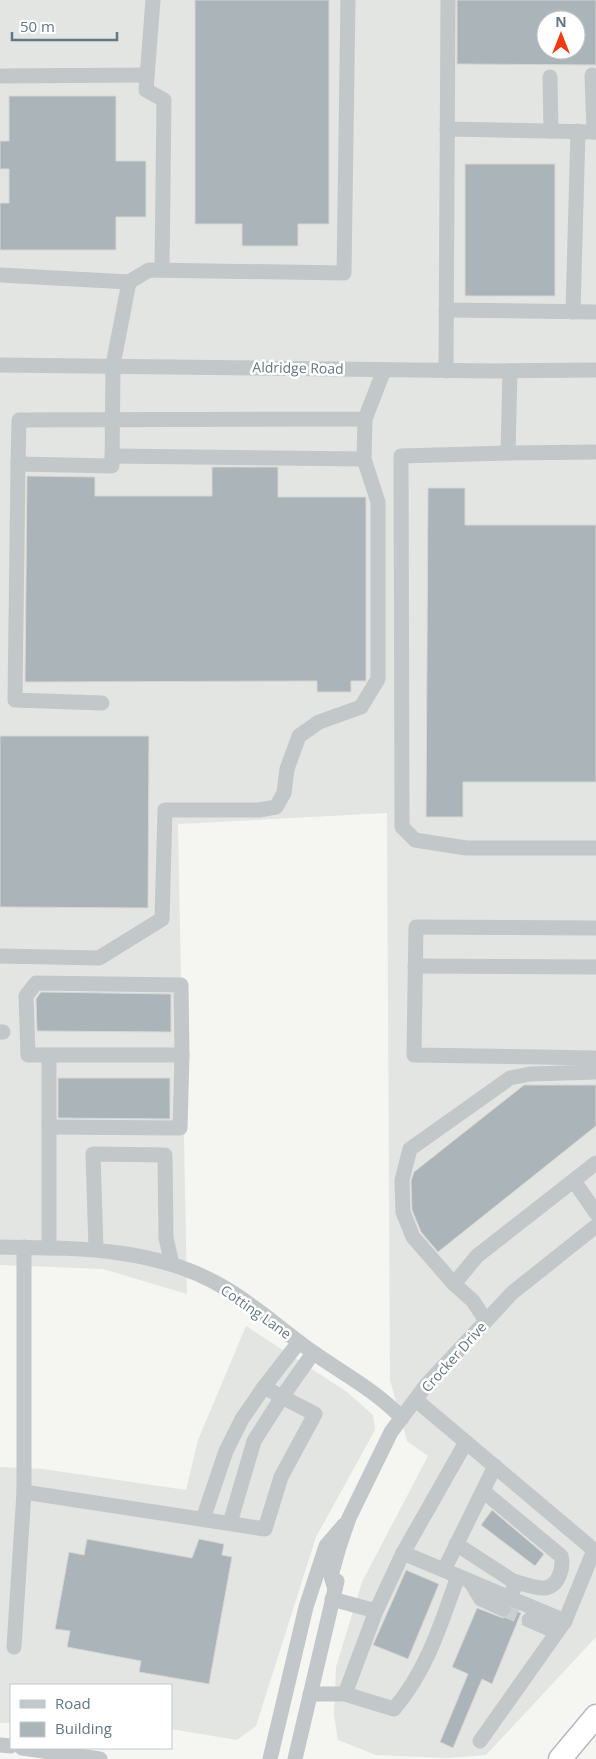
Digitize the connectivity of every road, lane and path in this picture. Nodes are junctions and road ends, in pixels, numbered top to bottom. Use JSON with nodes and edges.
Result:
{"nodes":[{"id":1,"x":152,"y":0,"type":"edge"},
{"id":2,"x":348,"y":0,"type":"edge"},
{"id":3,"x":448,"y":0,"type":"edge"},
{"id":4,"x":147,"y":75,"type":"junction"},
{"id":5,"x":592,"y":75,"type":"dead end"},
{"id":6,"x":0,"y":76,"type":"edge"},
{"id":7,"x":550,"y":77,"type":"dead end"},
{"id":8,"x":448,"y":129,"type":"junction"},
{"id":9,"x":551,"y":131,"type":"junction"},
{"id":10,"x":578,"y":132,"type":"junction"},
{"id":11,"x":595,"y":132,"type":"edge"},
{"id":12,"x":162,"y":270,"type":"junction"},
{"id":13,"x":0,"y":276,"type":"edge"},
{"id":14,"x":129,"y":282,"type":"junction"},
{"id":15,"x":446,"y":310,"type":"junction"},
{"id":16,"x":573,"y":312,"type":"junction"},
{"id":17,"x":596,"y":312,"type":"edge"},
{"id":18,"x":0,"y":365,"type":"edge"},
{"id":19,"x":113,"y":365,"type":"junction"},
{"id":20,"x":384,"y":370,"type":"junction"},
{"id":21,"x":446,"y":370,"type":"junction"},
{"id":22,"x":596,"y":370,"type":"edge"},
{"id":23,"x":510,"y":371,"type":"junction"},
{"id":24,"x":364,"y":419,"type":"junction"},
{"id":25,"x":112,"y":420,"type":"junction"},
{"id":26,"x":508,"y":452,"type":"junction"},
{"id":27,"x":596,"y":452,"type":"edge"},
{"id":28,"x":112,"y":456,"type":"junction"},
{"id":29,"x":364,"y":459,"type":"junction"},
{"id":30,"x":18,"y":464,"type":"junction"},
{"id":31,"x":102,"y":703,"type":"dead end"},
{"id":32,"x":596,"y":848,"type":"edge"},
{"id":33,"x":596,"y":928,"type":"edge"},
{"id":34,"x":0,"y":956,"type":"edge"},
{"id":35,"x":415,"y":966,"type":"junction"},
{"id":36,"x":596,"y":967,"type":"edge"},
{"id":37,"x":49,"y":1055,"type":"junction"},
{"id":38,"x":182,"y":1055,"type":"junction"},
{"id":39,"x":596,"y":1058,"type":"edge"},
{"id":40,"x":596,"y":1072,"type":"edge"},
{"id":41,"x":49,"y":1127,"type":"junction"},
{"id":42,"x":596,"y":1163,"type":"edge"},
{"id":43,"x":574,"y":1181,"type":"junction"},
{"id":44,"x":596,"y":1213,"type":"edge"},
{"id":45,"x":596,"y":1226,"type":"edge"},
{"id":46,"x":0,"y":1247,"type":"edge"},
{"id":47,"x":24,"y":1248,"type":"junction"},
{"id":48,"x":49,"y":1248,"type":"junction"},
{"id":49,"x":96,"y":1249,"type":"junction"},
{"id":50,"x":172,"y":1264,"type":"junction"},
{"id":51,"x":454,"y":1284,"type":"junction"},
{"id":52,"x":486,"y":1321,"type":"junction"},
{"id":53,"x":299,"y":1342,"type":"junction"},
{"id":54,"x":313,"y":1353,"type":"junction"},
{"id":55,"x":264,"y":1387,"type":"junction"},
{"id":56,"x":282,"y":1397,"type":"junction"},
{"id":57,"x":416,"y":1400,"type":"junction"},
{"id":58,"x":402,"y":1418,"type":"junction"},
{"id":59,"x":466,"y":1442,"type":"junction"},
{"id":60,"x":495,"y":1466,"type":"junction"},
{"id":61,"x":483,"y":1491,"type":"junction"},
{"id":62,"x":24,"y":1492,"type":"junction"},
{"id":63,"x":204,"y":1518,"type":"junction"},
{"id":64,"x":350,"y":1518,"type":"junction"},
{"id":65,"x":230,"y":1523,"type":"junction"},
{"id":66,"x":456,"y":1544,"type":"junction"},
{"id":67,"x":403,"y":1553,"type":"junction"},
{"id":68,"x":444,"y":1570,"type":"junction"},
{"id":69,"x":464,"y":1578,"type":"junction"},
{"id":70,"x":513,"y":1581,"type":"junction"},
{"id":71,"x":334,"y":1594,"type":"junction"},
{"id":72,"x":509,"y":1604,"type":"junction"},
{"id":73,"x":376,"y":1611,"type":"junction"},
{"id":74,"x":528,"y":1620,"type":"tunnel mouth"},
{"id":75,"x":561,"y":1626,"type":"junction"},
{"id":76,"x":14,"y":1646,"type":"dead end"},
{"id":77,"x":310,"y":1694,"type":"junction"},
{"id":78,"x":345,"y":1694,"type":"junction"},
{"id":79,"x":596,"y":1716,"type":"edge"},
{"id":80,"x":480,"y":1741,"type":"dead end"},
{"id":81,"x":29,"y":1749,"type":"edge"},
{"id":82,"x":100,"y":1759,"type":"edge"},
{"id":83,"x":270,"y":1759,"type":"edge"},
{"id":84,"x":295,"y":1759,"type":"edge"},
{"id":85,"x":560,"y":1759,"type":"edge"}],
"edges":[{"from":1,"to":4,"type":"street"},
{"from":2,"to":12,"type":"street"},
{"from":3,"to":8,"type":"street"},
{"from":4,"to":6,"type":"street"},
{"from":4,"to":12,"type":"street"},
{"from":5,"to":11,"type":"street"},
{"from":7,"to":9,"type":"street"},
{"from":8,"to":9,"type":"street"},
{"from":8,"to":15,"type":"street"},
{"from":9,"to":10,"type":"street"},
{"from":10,"to":11,"type":"street"},
{"from":10,"to":16,"type":"street"},
{"from":12,"to":14,"type":"street"},
{"from":13,"to":14,"type":"street"},
{"from":14,"to":19,"type":"street"},
{"from":15,"to":16,"type":"street"},
{"from":15,"to":21,"type":"street"},
{"from":16,"to":17,"type":"street"},
{"from":18,"to":19,"type":"street","name":"Aldridge Road"},
{"from":19,"to":20,"type":"street","name":"Aldridge Road"},
{"from":19,"to":25,"type":"street"},
{"from":20,"to":21,"type":"street","name":"Aldridge Road"},
{"from":20,"to":24,"type":"street"},
{"from":21,"to":23,"type":"street","name":"Aldridge Road"},
{"from":22,"to":23,"type":"street","name":"Aldridge Road"},
{"from":23,"to":26,"type":"street"},
{"from":24,"to":25,"type":"street"},
{"from":24,"to":29,"type":"street"},
{"from":25,"to":28,"type":"street"},
{"from":25,"to":30,"type":"street"},
{"from":26,"to":27,"type":"street"},
{"from":26,"to":32,"type":"street"},
{"from":28,"to":29,"type":"street"},
{"from":28,"to":30,"type":"street"},
{"from":29,"to":34,"type":"street"},
{"from":30,"to":31,"type":"street"},
{"from":33,"to":35,"type":"street"},
{"from":35,"to":36,"type":"street"},
{"from":35,"to":39,"type":"street"},
{"from":37,"to":38,"type":"street"},
{"from":37,"to":38,"type":"street"},
{"from":37,"to":41,"type":"street"},
{"from":38,"to":41,"type":"street"},
{"from":40,"to":51,"type":"street"},
{"from":41,"to":48,"type":"street"},
{"from":42,"to":43,"type":"street"},
{"from":43,"to":44,"type":"street"},
{"from":43,"to":51,"type":"street"},
{"from":45,"to":52,"type":"street","name":"Crocker Drive"},
{"from":46,"to":47,"type":"street","name":"Cotting Lane"},
{"from":47,"to":48,"type":"street","name":"Cotting Lane"},
{"from":47,"to":62,"type":"street"},
{"from":48,"to":49,"type":"street","name":"Cotting Lane"},
{"from":49,"to":50,"type":"street","name":"Cotting Lane"},
{"from":49,"to":50,"type":"street"},
{"from":50,"to":53,"type":"street","name":"Cotting Lane"},
{"from":51,"to":52,"type":"street"},
{"from":52,"to":57,"type":"street","name":"Crocker Drive"},
{"from":53,"to":54,"type":"street","name":"Cotting Lane"},
{"from":53,"to":55,"type":"street"},
{"from":54,"to":56,"type":"street"},
{"from":54,"to":58,"type":"street","name":"Cotting Lane"},
{"from":55,"to":56,"type":"street"},
{"from":55,"to":63,"type":"street"},
{"from":56,"to":65,"type":"street"},
{"from":56,"to":65,"type":"street"},
{"from":57,"to":58,"type":"street","name":"Crocker Drive"},
{"from":57,"to":59,"type":"street"},
{"from":58,"to":64,"type":"street","name":"Crocker Drive"},
{"from":59,"to":60,"type":"street"},
{"from":59,"to":67,"type":"street"},
{"from":60,"to":61,"type":"street"},
{"from":60,"to":75,"type":"street"},
{"from":61,"to":66,"type":"street"},
{"from":61,"to":70,"type":"street"},
{"from":62,"to":63,"type":"street"},
{"from":62,"to":76,"type":"street"},
{"from":63,"to":65,"type":"street"},
{"from":64,"to":71,"type":"street","name":"Crocker Drive"},
{"from":64,"to":83,"type":"street","name":"Crocker Drive"},
{"from":66,"to":68,"type":"street"},
{"from":66,"to":70,"type":"street"},
{"from":67,"to":68,"type":"street"},
{"from":67,"to":73,"type":"street"},
{"from":68,"to":69,"type":"street"},
{"from":69,"to":72,"type":"street"},
{"from":69,"to":78,"type":"street"},
{"from":70,"to":72,"type":"street"},
{"from":71,"to":73,"type":"street"},
{"from":71,"to":77,"type":"street","name":"Crocker Drive"},
{"from":72,"to":75,"type":"street"},
{"from":73,"to":78,"type":"street"},
{"from":74,"to":75,"type":"street"},
{"from":75,"to":80,"type":"street"},
{"from":77,"to":78,"type":"street"},
{"from":77,"to":84,"type":"street","name":"Crocker Drive"},
{"from":79,"to":85,"type":"highway"},
{"from":81,"to":82,"type":"street"}]}
